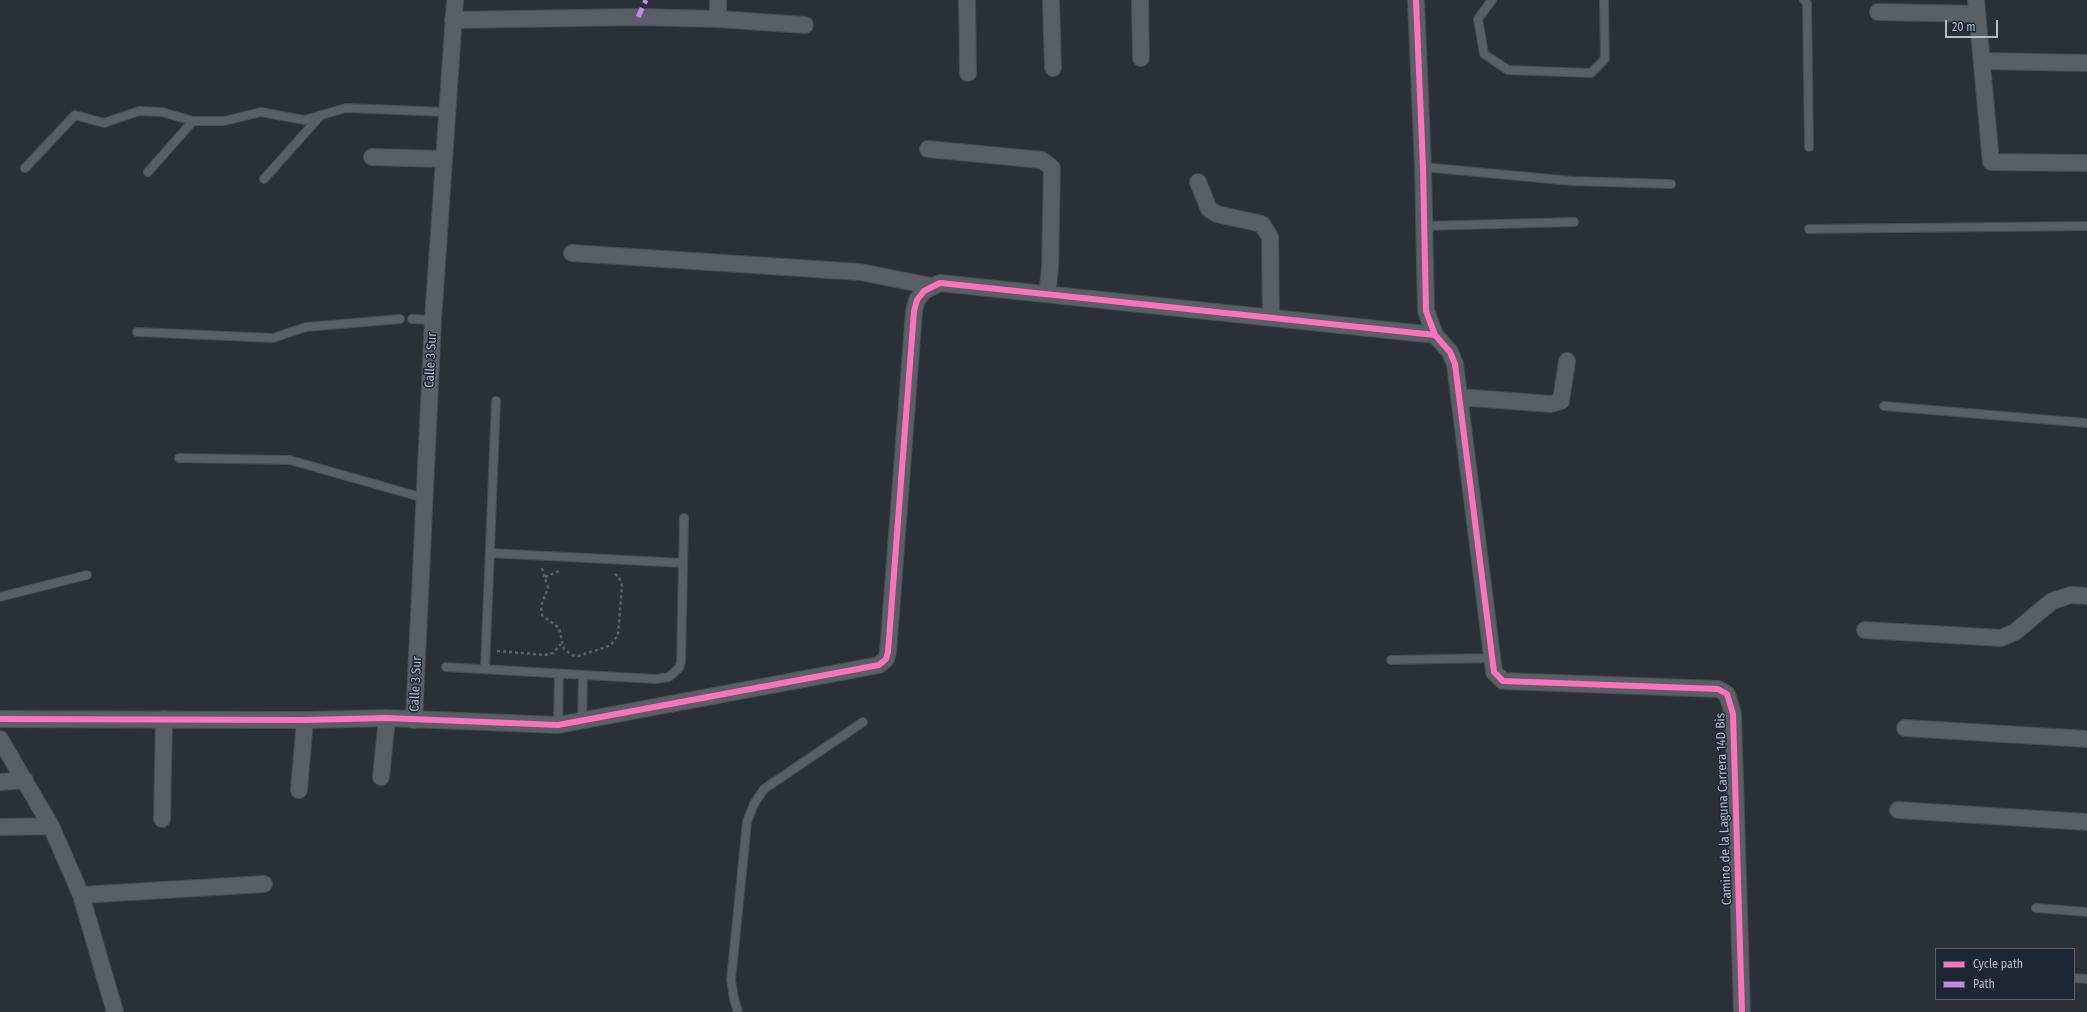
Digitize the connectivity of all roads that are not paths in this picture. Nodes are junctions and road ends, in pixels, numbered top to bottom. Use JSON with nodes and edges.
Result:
{"nodes":[{"id":1,"x":455,"y":0,"type":"edge"},
{"id":2,"x":718,"y":0,"type":"edge"},
{"id":3,"x":967,"y":0,"type":"edge"},
{"id":4,"x":1051,"y":0,"type":"edge"},
{"id":5,"x":1140,"y":0,"type":"edge"},
{"id":6,"x":1416,"y":0,"type":"edge"},
{"id":7,"x":1492,"y":0,"type":"edge"},
{"id":8,"x":1604,"y":0,"type":"edge"},
{"id":9,"x":1804,"y":0,"type":"edge"},
{"id":10,"x":1977,"y":7,"type":"edge"},
{"id":11,"x":1878,"y":12,"type":"dead end"},
{"id":12,"x":718,"y":19,"type":"junction"},
{"id":13,"x":453,"y":20,"type":"junction"},
{"id":14,"x":805,"y":25,"type":"dead end"},
{"id":15,"x":1141,"y":58,"type":"dead end"},
{"id":16,"x":1982,"y":61,"type":"junction"},
{"id":17,"x":2087,"y":62,"type":"edge"},
{"id":18,"x":1053,"y":68,"type":"dead end"},
{"id":19,"x":968,"y":73,"type":"dead end"},
{"id":20,"x":446,"y":112,"type":"junction"},
{"id":21,"x":321,"y":114,"type":"junction"},
{"id":22,"x":193,"y":121,"type":"junction"},
{"id":23,"x":1809,"y":147,"type":"dead end"},
{"id":24,"x":928,"y":149,"type":"dead end"},
{"id":25,"x":372,"y":157,"type":"dead end"},
{"id":26,"x":443,"y":159,"type":"junction"},
{"id":27,"x":2087,"y":163,"type":"edge"},
{"id":28,"x":1423,"y":167,"type":"junction"},
{"id":29,"x":25,"y":168,"type":"dead end"},
{"id":30,"x":148,"y":172,"type":"dead end"},
{"id":31,"x":264,"y":179,"type":"dead end"},
{"id":32,"x":1198,"y":182,"type":"dead end"},
{"id":33,"x":1671,"y":184,"type":"dead end"},
{"id":34,"x":1574,"y":222,"type":"dead end"},
{"id":35,"x":1423,"y":226,"type":"junction"},
{"id":36,"x":2087,"y":226,"type":"edge"},
{"id":37,"x":1809,"y":229,"type":"dead end"},
{"id":38,"x":572,"y":253,"type":"dead end"},
{"id":39,"x":932,"y":286,"type":"junction"},
{"id":40,"x":1047,"y":294,"type":"junction"},
{"id":41,"x":400,"y":318,"type":"dead end"},
{"id":42,"x":1271,"y":318,"type":"junction"},
{"id":43,"x":412,"y":319,"type":"dead end"},
{"id":44,"x":433,"y":320,"type":"junction"},
{"id":45,"x":137,"y":332,"type":"dead end"},
{"id":46,"x":1435,"y":335,"type":"junction"},
{"id":47,"x":1567,"y":361,"type":"dead end"},
{"id":48,"x":1459,"y":397,"type":"junction"},
{"id":49,"x":496,"y":401,"type":"dead end"},
{"id":50,"x":1884,"y":406,"type":"dead end"},
{"id":51,"x":2087,"y":423,"type":"edge"},
{"id":52,"x":179,"y":458,"type":"dead end"},
{"id":53,"x":424,"y":498,"type":"junction"},
{"id":54,"x":684,"y":518,"type":"dead end"},
{"id":55,"x":490,"y":553,"type":"junction"},
{"id":56,"x":683,"y":563,"type":"junction"},
{"id":57,"x":87,"y":575,"type":"dead end"},
{"id":58,"x":2087,"y":596,"type":"edge"},
{"id":59,"x":0,"y":597,"type":"edge"},
{"id":60,"x":1865,"y":630,"type":"dead end"},
{"id":61,"x":1492,"y":658,"type":"junction"},
{"id":62,"x":1391,"y":660,"type":"dead end"},
{"id":63,"x":446,"y":667,"type":"dead end"},
{"id":64,"x":484,"y":669,"type":"junction"},
{"id":65,"x":560,"y":674,"type":"junction"},
{"id":66,"x":583,"y":675,"type":"junction"},
{"id":67,"x":387,"y":718,"type":"junction"},
{"id":68,"x":0,"y":719,"type":"edge"},
{"id":69,"x":164,"y":719,"type":"junction"},
{"id":70,"x":305,"y":720,"type":"junction"},
{"id":71,"x":414,"y":720,"type":"junction"},
{"id":72,"x":582,"y":722,"type":"junction"},
{"id":73,"x":863,"y":722,"type":"dead end"},
{"id":74,"x":558,"y":725,"type":"junction"},
{"id":75,"x":1905,"y":728,"type":"dead end"},
{"id":76,"x":0,"y":739,"type":"edge"},
{"id":77,"x":2087,"y":739,"type":"edge"},
{"id":78,"x":381,"y":777,"type":"dead end"},
{"id":79,"x":24,"y":780,"type":"junction"},
{"id":80,"x":0,"y":782,"type":"edge"},
{"id":81,"x":299,"y":790,"type":"dead end"},
{"id":82,"x":1898,"y":810,"type":"dead end"},
{"id":83,"x":162,"y":819,"type":"dead end"},
{"id":84,"x":2087,"y":822,"type":"edge"},
{"id":85,"x":51,"y":826,"type":"junction"},
{"id":86,"x":0,"y":827,"type":"edge"},
{"id":87,"x":264,"y":884,"type":"dead end"},
{"id":88,"x":81,"y":895,"type":"junction"},
{"id":89,"x":2036,"y":908,"type":"dead end"},
{"id":90,"x":2087,"y":912,"type":"edge"},
{"id":91,"x":2075,"y":978,"type":"edge"},
{"id":92,"x":2087,"y":979,"type":"edge"},
{"id":93,"x":112,"y":1011,"type":"edge"},
{"id":94,"x":738,"y":1012,"type":"edge"},
{"id":95,"x":1742,"y":1012,"type":"edge"}],
"edges":[{"from":1,"to":13,"type":"street","name":"Calle 3 Sur"},
{"from":2,"to":12,"type":"street"},
{"from":3,"to":19,"type":"street"},
{"from":4,"to":18,"type":"street"},
{"from":5,"to":15,"type":"street"},
{"from":6,"to":28,"type":"street"},
{"from":7,"to":8,"type":"lane"},
{"from":9,"to":23,"type":"lane"},
{"from":10,"to":11,"type":"street"},
{"from":10,"to":16,"type":"street"},
{"from":12,"to":13,"type":"street"},
{"from":12,"to":14,"type":"street"},
{"from":13,"to":20,"type":"street","name":"Calle 3 Sur"},
{"from":16,"to":17,"type":"street"},
{"from":16,"to":27,"type":"street"},
{"from":20,"to":21,"type":"lane"},
{"from":20,"to":26,"type":"street","name":"Calle 3 Sur"},
{"from":21,"to":22,"type":"lane"},
{"from":21,"to":31,"type":"lane"},
{"from":22,"to":29,"type":"lane"},
{"from":22,"to":30,"type":"lane"},
{"from":24,"to":40,"type":"street"},
{"from":25,"to":26,"type":"street"},
{"from":26,"to":44,"type":"street","name":"Calle 3 Sur"},
{"from":28,"to":33,"type":"lane"},
{"from":28,"to":35,"type":"street"},
{"from":32,"to":42,"type":"street"},
{"from":34,"to":35,"type":"lane"},
{"from":35,"to":46,"type":"street"},
{"from":36,"to":37,"type":"lane"},
{"from":38,"to":39,"type":"street"},
{"from":39,"to":40,"type":"street"},
{"from":39,"to":72,"type":"street"},
{"from":40,"to":42,"type":"street"},
{"from":41,"to":45,"type":"lane"},
{"from":42,"to":46,"type":"street"},
{"from":43,"to":44,"type":"lane"},
{"from":44,"to":53,"type":"street","name":"Calle 3 Sur"},
{"from":46,"to":48,"type":"street"},
{"from":47,"to":48,"type":"street"},
{"from":48,"to":61,"type":"street"},
{"from":49,"to":55,"type":"lane"},
{"from":50,"to":51,"type":"lane"},
{"from":52,"to":53,"type":"lane"},
{"from":53,"to":71,"type":"street","name":"Calle 3 Sur"},
{"from":54,"to":56,"type":"lane"},
{"from":55,"to":56,"type":"lane"},
{"from":55,"to":64,"type":"lane"},
{"from":56,"to":66,"type":"lane"},
{"from":57,"to":59,"type":"lane"},
{"from":58,"to":60,"type":"street"},
{"from":61,"to":62,"type":"lane"},
{"from":61,"to":95,"type":"street","name":"Camino de la Laguna Carrera 14D Bis"},
{"from":63,"to":64,"type":"lane"},
{"from":64,"to":65,"type":"lane"},
{"from":65,"to":66,"type":"lane"},
{"from":65,"to":74,"type":"lane"},
{"from":66,"to":72,"type":"lane"},
{"from":67,"to":70,"type":"street"},
{"from":67,"to":71,"type":"street"},
{"from":67,"to":78,"type":"street"},
{"from":68,"to":69,"type":"street"},
{"from":69,"to":70,"type":"street"},
{"from":69,"to":83,"type":"street"},
{"from":70,"to":81,"type":"street"},
{"from":71,"to":74,"type":"street"},
{"from":72,"to":74,"type":"street"},
{"from":73,"to":94,"type":"lane"},
{"from":75,"to":77,"type":"street"},
{"from":76,"to":79,"type":"street"},
{"from":79,"to":80,"type":"street"},
{"from":79,"to":85,"type":"street"},
{"from":82,"to":84,"type":"street"},
{"from":85,"to":86,"type":"street"},
{"from":85,"to":88,"type":"street"},
{"from":87,"to":88,"type":"street"},
{"from":88,"to":93,"type":"street"},
{"from":89,"to":90,"type":"lane"},
{"from":91,"to":92,"type":"lane"}]}
